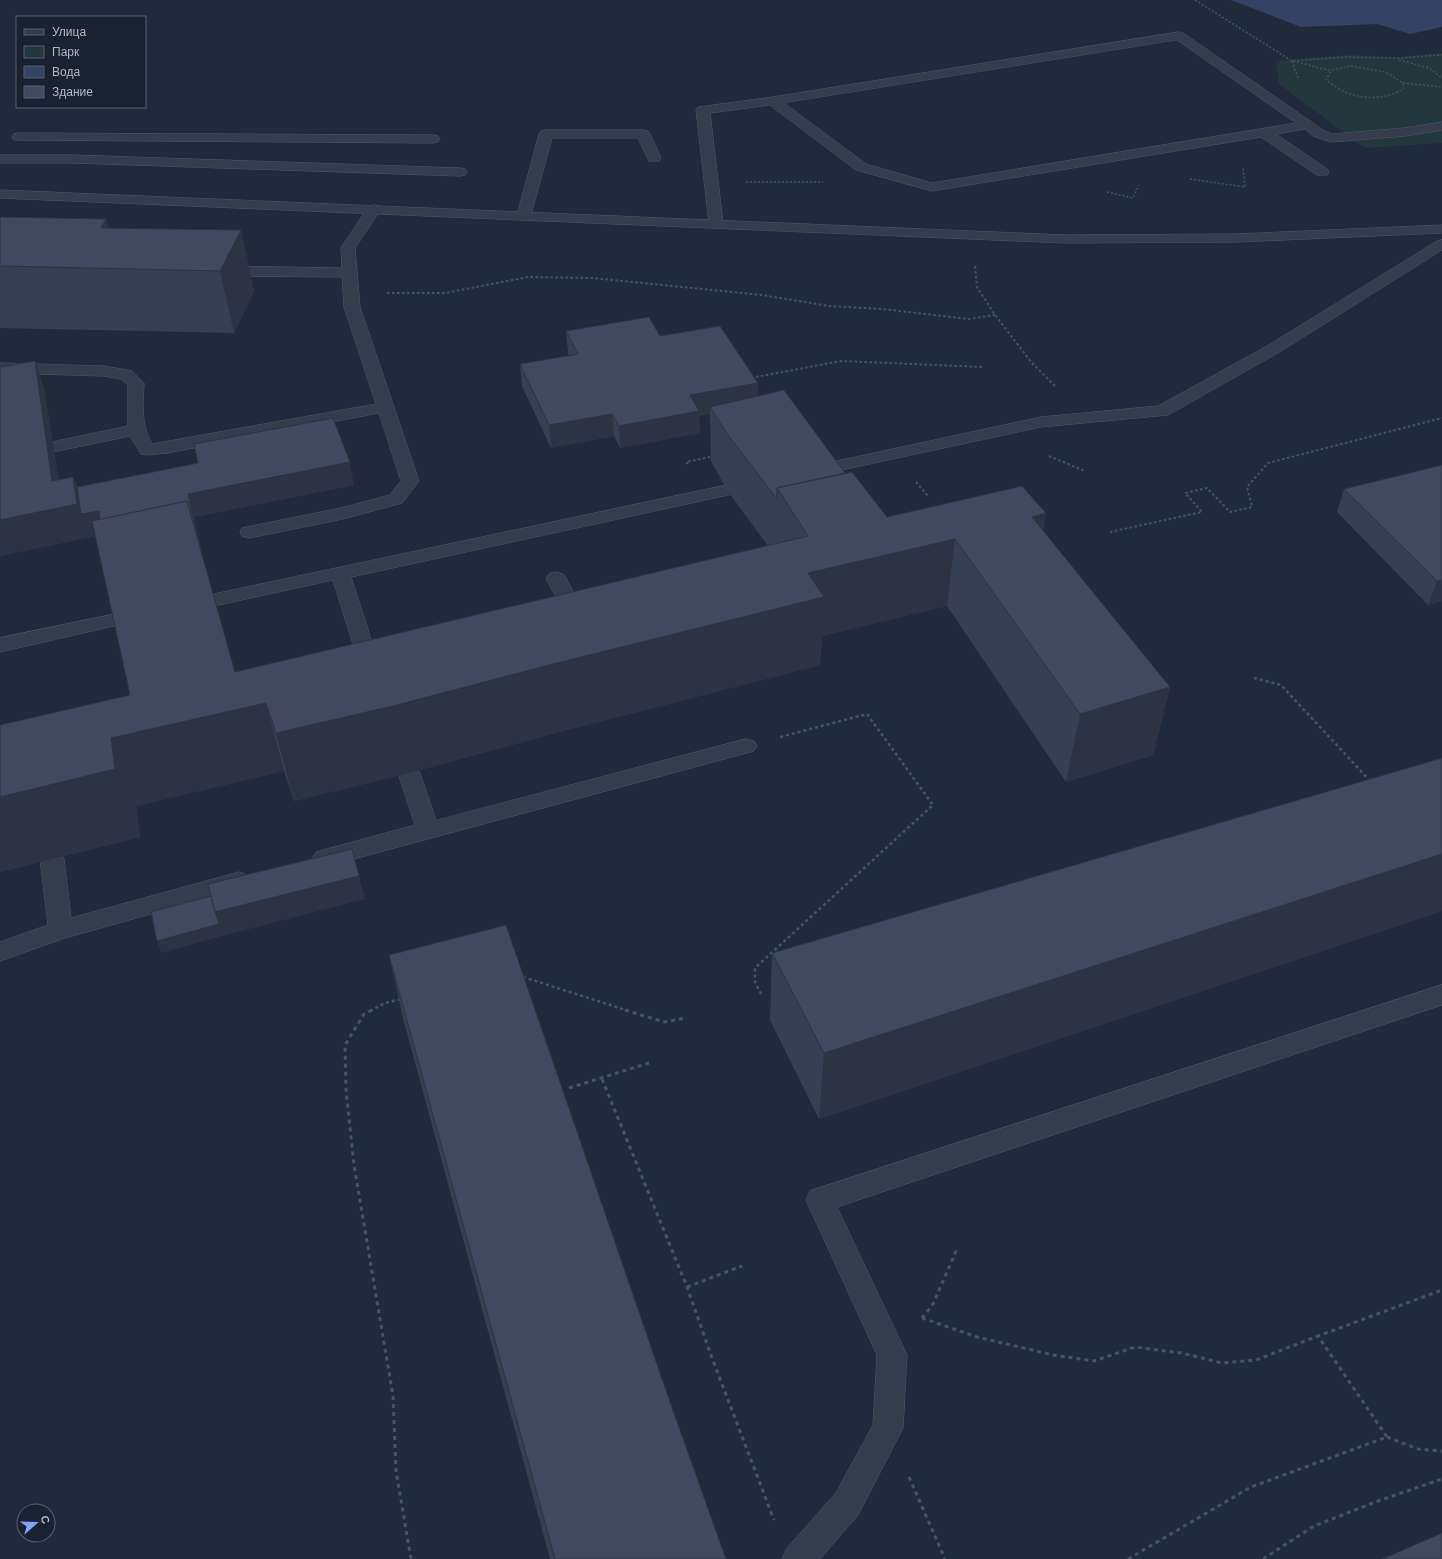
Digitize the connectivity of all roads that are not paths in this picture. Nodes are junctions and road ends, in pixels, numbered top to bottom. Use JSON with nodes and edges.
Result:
{"nodes":[{"id":1,"x":773,"y":101,"type":"junction"},
{"id":2,"x":1308,"y":126,"type":"junction"},
{"id":3,"x":1442,"y":126,"type":"edge"},
{"id":4,"x":1265,"y":132,"type":"junction"},
{"id":5,"x":19,"y":137,"type":"dead end"},
{"id":6,"x":433,"y":139,"type":"dead end"},
{"id":7,"x":389,"y":155,"type":"junction"},
{"id":8,"x":654,"y":158,"type":"dead end"},
{"id":9,"x":0,"y":159,"type":"edge"},
{"id":10,"x":460,"y":172,"type":"dead end"},
{"id":11,"x":1322,"y":172,"type":"dead end"},
{"id":12,"x":0,"y":194,"type":"edge"},
{"id":13,"x":22,"y":194,"type":"junction"},
{"id":14,"x":0,"y":199,"type":"edge"},
{"id":15,"x":374,"y":209,"type":"junction"},
{"id":16,"x":524,"y":215,"type":"junction"},
{"id":17,"x":716,"y":222,"type":"junction"},
{"id":18,"x":1442,"y":229,"type":"edge"},
{"id":19,"x":1442,"y":244,"type":"edge"},
{"id":20,"x":208,"y":271,"type":"edge"},
{"id":21,"x":350,"y":273,"type":"junction"},
{"id":22,"x":0,"y":368,"type":"edge"},
{"id":23,"x":386,"y":407,"type":"junction"},
{"id":24,"x":138,"y":429,"type":"junction"},
{"id":25,"x":53,"y":447,"type":"dead end"},
{"id":26,"x":803,"y":473,"type":"edge"},
{"id":27,"x":728,"y":490,"type":"edge"},
{"id":28,"x":249,"y":532,"type":"dead end"},
{"id":29,"x":340,"y":572,"type":"junction"},
{"id":30,"x":556,"y":578,"type":"dead end"},
{"id":31,"x":214,"y":600,"type":"edge"},
{"id":32,"x":120,"y":619,"type":"edge"},
{"id":33,"x":565,"y":628,"type":"edge"},
{"id":34,"x":0,"y":645,"type":"edge"},
{"id":35,"x":377,"y":677,"type":"edge"},
{"id":36,"x":746,"y":746,"type":"dead end"},
{"id":37,"x":410,"y":773,"type":"dead end"},
{"id":38,"x":428,"y":830,"type":"junction"},
{"id":39,"x":52,"y":859,"type":"dead end"},
{"id":40,"x":306,"y":863,"type":"edge"},
{"id":41,"x":260,"y":876,"type":"edge"},
{"id":42,"x":61,"y":930,"type":"junction"},
{"id":43,"x":0,"y":952,"type":"edge"},
{"id":44,"x":1442,"y":995,"type":"edge"},
{"id":45,"x":798,"y":1559,"type":"edge"}],
"edges":[{"from":1,"to":2,"type":"street"},
{"from":1,"to":4,"type":"street"},
{"from":1,"to":17,"type":"street"},
{"from":2,"to":3,"type":"street"},
{"from":2,"to":4,"type":"street"},
{"from":4,"to":11,"type":"street"},
{"from":5,"to":7,"type":"street"},
{"from":6,"to":7,"type":"street"},
{"from":7,"to":9,"type":"street"},
{"from":7,"to":10,"type":"street"},
{"from":8,"to":16,"type":"street"},
{"from":12,"to":13,"type":"street"},
{"from":13,"to":14,"type":"street"},
{"from":13,"to":15,"type":"street"},
{"from":15,"to":16,"type":"street"},
{"from":15,"to":21,"type":"street"},
{"from":16,"to":17,"type":"street"},
{"from":17,"to":18,"type":"street"},
{"from":19,"to":26,"type":"street"},
{"from":20,"to":21,"type":"street"},
{"from":21,"to":23,"type":"street"},
{"from":22,"to":24,"type":"street"},
{"from":23,"to":24,"type":"street"},
{"from":23,"to":28,"type":"street"},
{"from":24,"to":25,"type":"street"},
{"from":27,"to":29,"type":"street"},
{"from":29,"to":31,"type":"street"},
{"from":29,"to":35,"type":"street"},
{"from":30,"to":33,"type":"street"},
{"from":32,"to":34,"type":"street"},
{"from":36,"to":38,"type":"street"},
{"from":37,"to":38,"type":"street"},
{"from":38,"to":40,"type":"street"},
{"from":39,"to":42,"type":"street"},
{"from":41,"to":42,"type":"street"},
{"from":42,"to":43,"type":"street"},
{"from":44,"to":45,"type":"street"}]}
